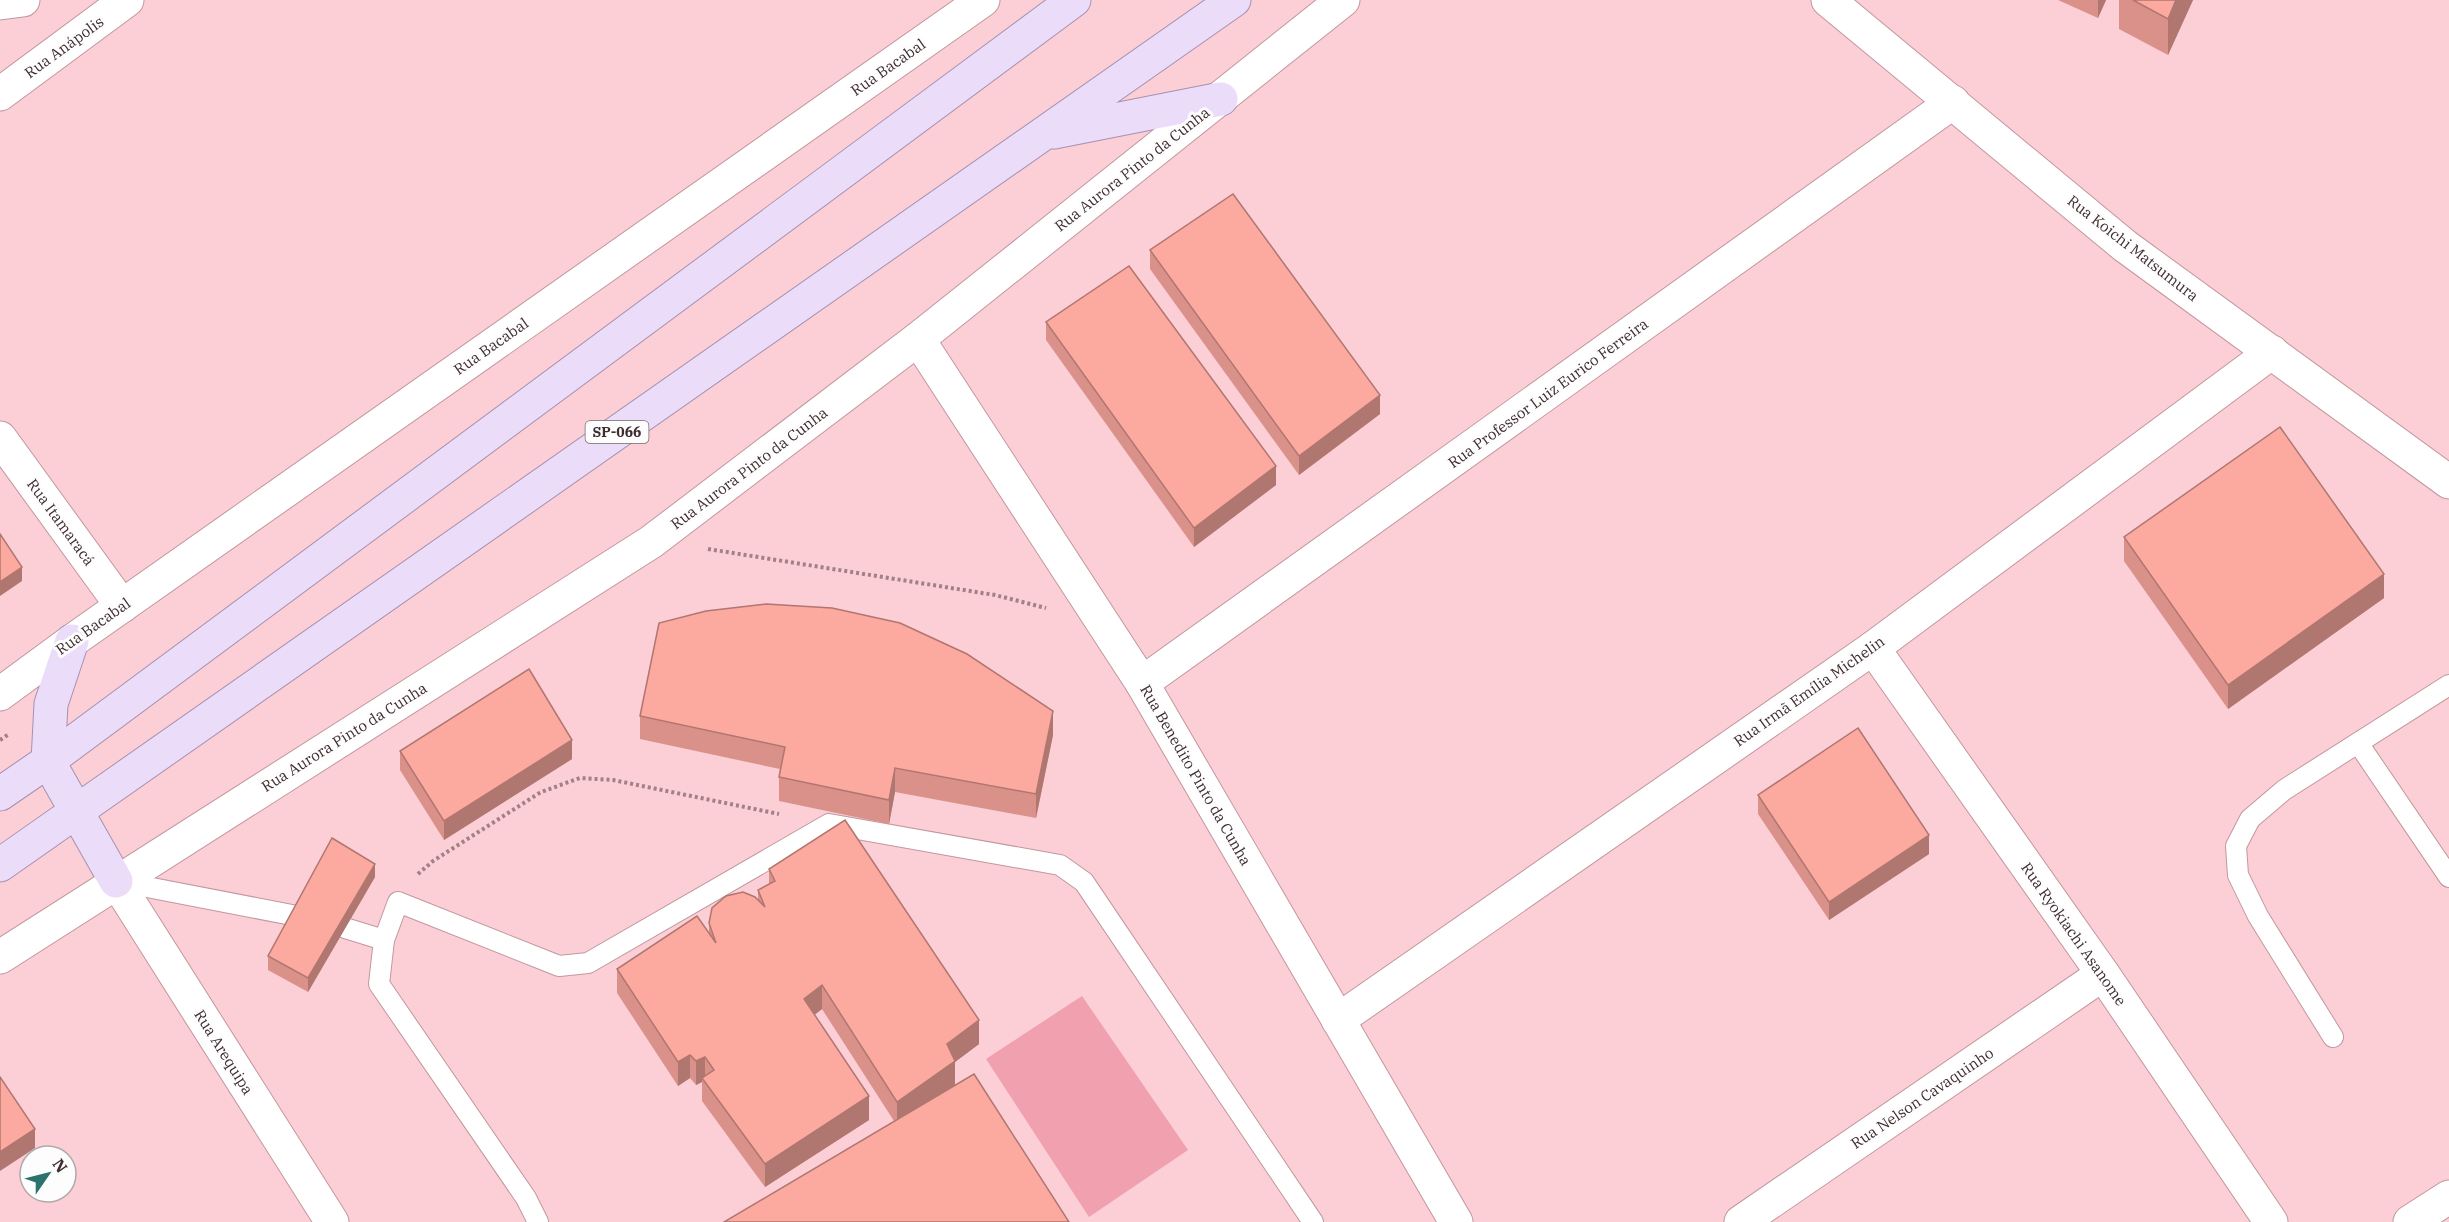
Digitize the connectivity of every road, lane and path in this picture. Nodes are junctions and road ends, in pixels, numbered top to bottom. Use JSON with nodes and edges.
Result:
{"nodes":[{"id":1,"x":23,"y":0,"type":"edge"},
{"id":2,"x":127,"y":0,"type":"edge"},
{"id":3,"x":1074,"y":0,"type":"edge"},
{"id":4,"x":1234,"y":0,"type":"edge"},
{"id":5,"x":1343,"y":0,"type":"edge"},
{"id":6,"x":1828,"y":0,"type":"edge"},
{"id":7,"x":0,"y":3,"type":"edge"},
{"id":8,"x":968,"y":4,"type":"edge"},
{"id":9,"x":0,"y":94,"type":"edge"},
{"id":10,"x":1221,"y":99,"type":"junction"},
{"id":11,"x":1953,"y":102,"type":"junction"},
{"id":12,"x":1041,"y":134,"type":"junction"},
{"id":13,"x":918,"y":339,"type":"junction"},
{"id":14,"x":2272,"y":352,"type":"junction"},
{"id":15,"x":0,"y":438,"type":"edge"},
{"id":16,"x":2449,"y":482,"type":"edge"},
{"id":17,"x":651,"y":542,"type":"junction"},
{"id":18,"x":122,"y":606,"type":"junction"},
{"id":19,"x":1100,"y":621,"type":"junction"},
{"id":20,"x":72,"y":641,"type":"junction"},
{"id":21,"x":1873,"y":648,"type":"junction"},
{"id":22,"x":1142,"y":683,"type":"junction"},
{"id":23,"x":2449,"y":685,"type":"edge"},
{"id":24,"x":0,"y":694,"type":"edge"},
{"id":25,"x":2358,"y":743,"type":"junction"},
{"id":26,"x":48,"y":761,"type":"junction"},
{"id":27,"x":0,"y":794,"type":"edge"},
{"id":28,"x":75,"y":813,"type":"junction"},
{"id":29,"x":829,"y":824,"type":"junction"},
{"id":30,"x":0,"y":865,"type":"edge"},
{"id":31,"x":2449,"y":877,"type":"edge"},
{"id":32,"x":116,"y":881,"type":"junction"},
{"id":33,"x":398,"y":902,"type":"junction"},
{"id":34,"x":297,"y":916,"type":"edge"},
{"id":35,"x":345,"y":928,"type":"edge"},
{"id":36,"x":384,"y":940,"type":"junction"},
{"id":37,"x":0,"y":957,"type":"edge"},
{"id":38,"x":2103,"y":974,"type":"junction"},
{"id":39,"x":1338,"y":1020,"type":"junction"},
{"id":40,"x":2333,"y":1037,"type":"dead end"},
{"id":41,"x":2449,"y":1197,"type":"edge"},
{"id":42,"x":332,"y":1222,"type":"edge"},
{"id":43,"x":538,"y":1222,"type":"edge"},
{"id":44,"x":1313,"y":1222,"type":"edge"},
{"id":45,"x":1456,"y":1222,"type":"edge"},
{"id":46,"x":1741,"y":1222,"type":"edge"},
{"id":47,"x":2271,"y":1222,"type":"edge"},
{"id":48,"x":2410,"y":1222,"type":"edge"}],
"edges":[{"from":1,"to":7,"type":"street"},
{"from":2,"to":9,"type":"street","name":"Rua Anápolis"},
{"from":3,"to":26,"type":"main road"},
{"from":4,"to":12,"type":"main road","number":"SP-066"},
{"from":5,"to":10,"type":"street","name":"Rua Aurora Pinto da Cunha"},
{"from":6,"to":11,"type":"street","name":"Rua Koichi Matsumura"},
{"from":8,"to":18,"type":"street","name":"Rua Bacabal"},
{"from":10,"to":12,"type":"main road"},
{"from":10,"to":13,"type":"street","name":"Rua Aurora Pinto da Cunha"},
{"from":11,"to":14,"type":"street","name":"Rua Koichi Matsumura"},
{"from":11,"to":22,"type":"street","name":"Rua Professor Luiz Eurico Ferreira"},
{"from":12,"to":28,"type":"main road","number":"SP-066"},
{"from":13,"to":17,"type":"street","name":"Rua Aurora Pinto da Cunha"},
{"from":13,"to":19,"type":"street","name":"Rua Benedito Pinto da Cunha"},
{"from":14,"to":16,"type":"street","name":"Rua Koichi Matsumura"},
{"from":14,"to":21,"type":"street","name":"Rua Irmã Emília Michelin"},
{"from":15,"to":18,"type":"street","name":"Rua Itamaracá"},
{"from":17,"to":19,"type":"path"},
{"from":17,"to":32,"type":"street","name":"Rua Aurora Pinto da Cunha"},
{"from":18,"to":20,"type":"street","name":"Rua Bacabal"},
{"from":19,"to":22,"type":"street","name":"Rua Benedito Pinto da Cunha"},
{"from":20,"to":24,"type":"street","name":"Rua Bacabal"},
{"from":20,"to":26,"type":"main road"},
{"from":21,"to":38,"type":"street","name":"Rua Ryokiachi Asanome"},
{"from":21,"to":39,"type":"street","name":"Rua Irmã Emília Michelin"},
{"from":22,"to":39,"type":"street","name":"Rua Benedito Pinto da Cunha"},
{"from":23,"to":25,"type":"lane"},
{"from":25,"to":31,"type":"lane"},
{"from":25,"to":40,"type":"lane"},
{"from":26,"to":27,"type":"main road"},
{"from":26,"to":28,"type":"main road"},
{"from":28,"to":30,"type":"main road","number":"SP-066"},
{"from":28,"to":32,"type":"main road"},
{"from":29,"to":33,"type":"path"},
{"from":29,"to":33,"type":"lane"},
{"from":29,"to":44,"type":"lane"},
{"from":32,"to":34,"type":"lane"},
{"from":32,"to":37,"type":"street","name":"Rua Aurora Pinto da Cunha"},
{"from":32,"to":42,"type":"street","name":"Rua Arequipa"},
{"from":33,"to":36,"type":"lane"},
{"from":35,"to":36,"type":"lane"},
{"from":36,"to":43,"type":"lane"},
{"from":38,"to":46,"type":"street","name":"Rua Nelson Cavaquinho"},
{"from":38,"to":47,"type":"street","name":"Rua Ryokiachi Asanome"},
{"from":39,"to":45,"type":"street","name":"Rua Benedito Pinto da Cunha"},
{"from":41,"to":48,"type":"street"}]}
